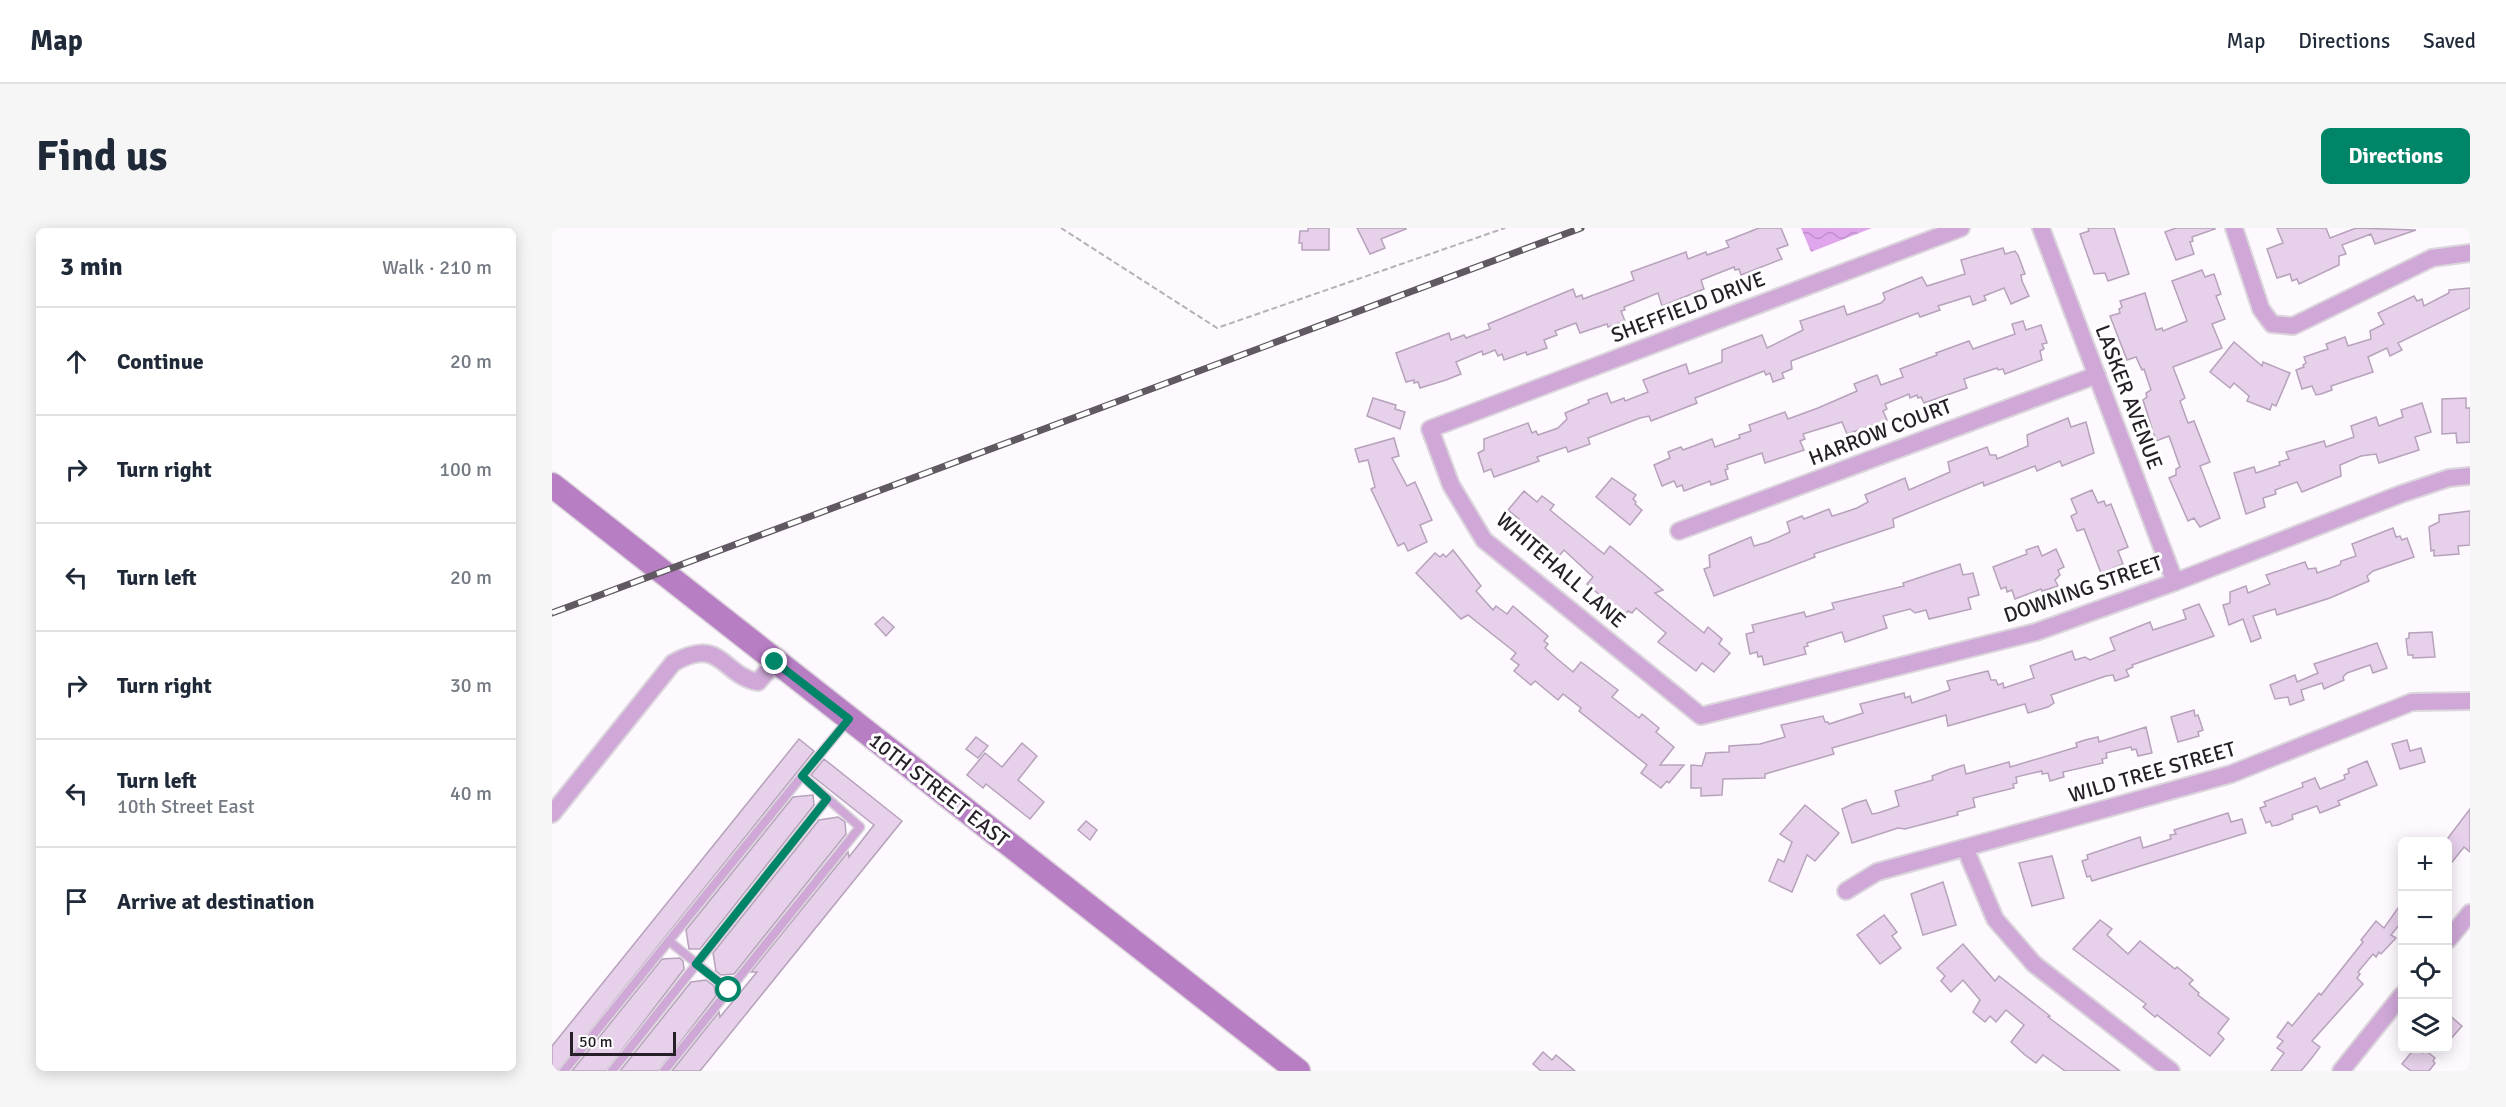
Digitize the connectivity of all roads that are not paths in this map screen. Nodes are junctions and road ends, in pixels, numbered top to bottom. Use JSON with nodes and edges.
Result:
{"nodes":[{"id":1,"x":1961,"y":228,"type":"edge"},
{"id":2,"x":2041,"y":228,"type":"edge"},
{"id":3,"x":2234,"y":228,"type":"edge"},
{"id":4,"x":2470,"y":253,"type":"edge"},
{"id":5,"x":2097,"y":375,"type":"junction"},
{"id":6,"x":1430,"y":429,"type":"joint"},
{"id":7,"x":2470,"y":476,"type":"edge"},
{"id":8,"x":552,"y":485,"type":"edge"},
{"id":9,"x":1679,"y":531,"type":"dead end"},
{"id":10,"x":2175,"y":582,"type":"junction"},
{"id":11,"x":775,"y":662,"type":"junction"},
{"id":12,"x":2470,"y":702,"type":"edge"},
{"id":13,"x":1701,"y":716,"type":"joint"},
{"id":14,"x":849,"y":719,"type":"junction"},
{"id":15,"x":802,"y":776,"type":"junction"},
{"id":16,"x":827,"y":799,"type":"junction"},
{"id":17,"x":552,"y":814,"type":"edge"},
{"id":18,"x":1965,"y":848,"type":"junction"},
{"id":19,"x":1846,"y":891,"type":"dead end"},
{"id":20,"x":2470,"y":913,"type":"edge"},
{"id":21,"x":2452,"y":935,"type":"edge"},
{"id":22,"x":669,"y":941,"type":"junction"},
{"id":23,"x":696,"y":964,"type":"junction"},
{"id":24,"x":729,"y":990,"type":"junction"},
{"id":25,"x":2400,"y":999,"type":"edge"},
{"id":26,"x":2346,"y":1069,"type":"edge"},
{"id":27,"x":564,"y":1071,"type":"edge"},
{"id":28,"x":612,"y":1071,"type":"edge"},
{"id":29,"x":664,"y":1071,"type":"edge"},
{"id":30,"x":1298,"y":1071,"type":"edge"},
{"id":31,"x":2171,"y":1071,"type":"edge"}],
"edges":[{"from":1,"to":6,"type":"street","name":"SHEFFIELD DRIVE"},
{"from":2,"to":5,"type":"street","name":"LASKER AVENUE"},
{"from":3,"to":4,"type":"street"},
{"from":5,"to":9,"type":"street","name":"HARROW COURT"},
{"from":5,"to":10,"type":"street","name":"LASKER AVENUE"},
{"from":6,"to":13,"type":"street","name":"WHITEHALL LANE"},
{"from":7,"to":10,"type":"street","name":"DOWNING STREET"},
{"from":8,"to":11,"type":"main road","name":"10TH STREET EAST"},
{"from":10,"to":13,"type":"street","name":"DOWNING STREET"},
{"from":11,"to":14,"type":"main road","name":"10TH STREET EAST"},
{"from":11,"to":17,"type":"street"},
{"from":12,"to":18,"type":"street","name":"WILD TREE STREET"},
{"from":14,"to":15,"type":"lane"},
{"from":14,"to":30,"type":"main road","name":"10TH STREET EAST"},
{"from":15,"to":16,"type":"lane"},
{"from":15,"to":22,"type":"lane"},
{"from":16,"to":23,"type":"lane"},
{"from":16,"to":24,"type":"lane"},
{"from":18,"to":19,"type":"street","name":"WILD TREE STREET"},
{"from":18,"to":31,"type":"street"},
{"from":20,"to":21,"type":"street"},
{"from":22,"to":23,"type":"lane"},
{"from":22,"to":27,"type":"lane"},
{"from":23,"to":24,"type":"lane"},
{"from":23,"to":28,"type":"lane"},
{"from":24,"to":29,"type":"lane"},
{"from":25,"to":26,"type":"street"}]}
